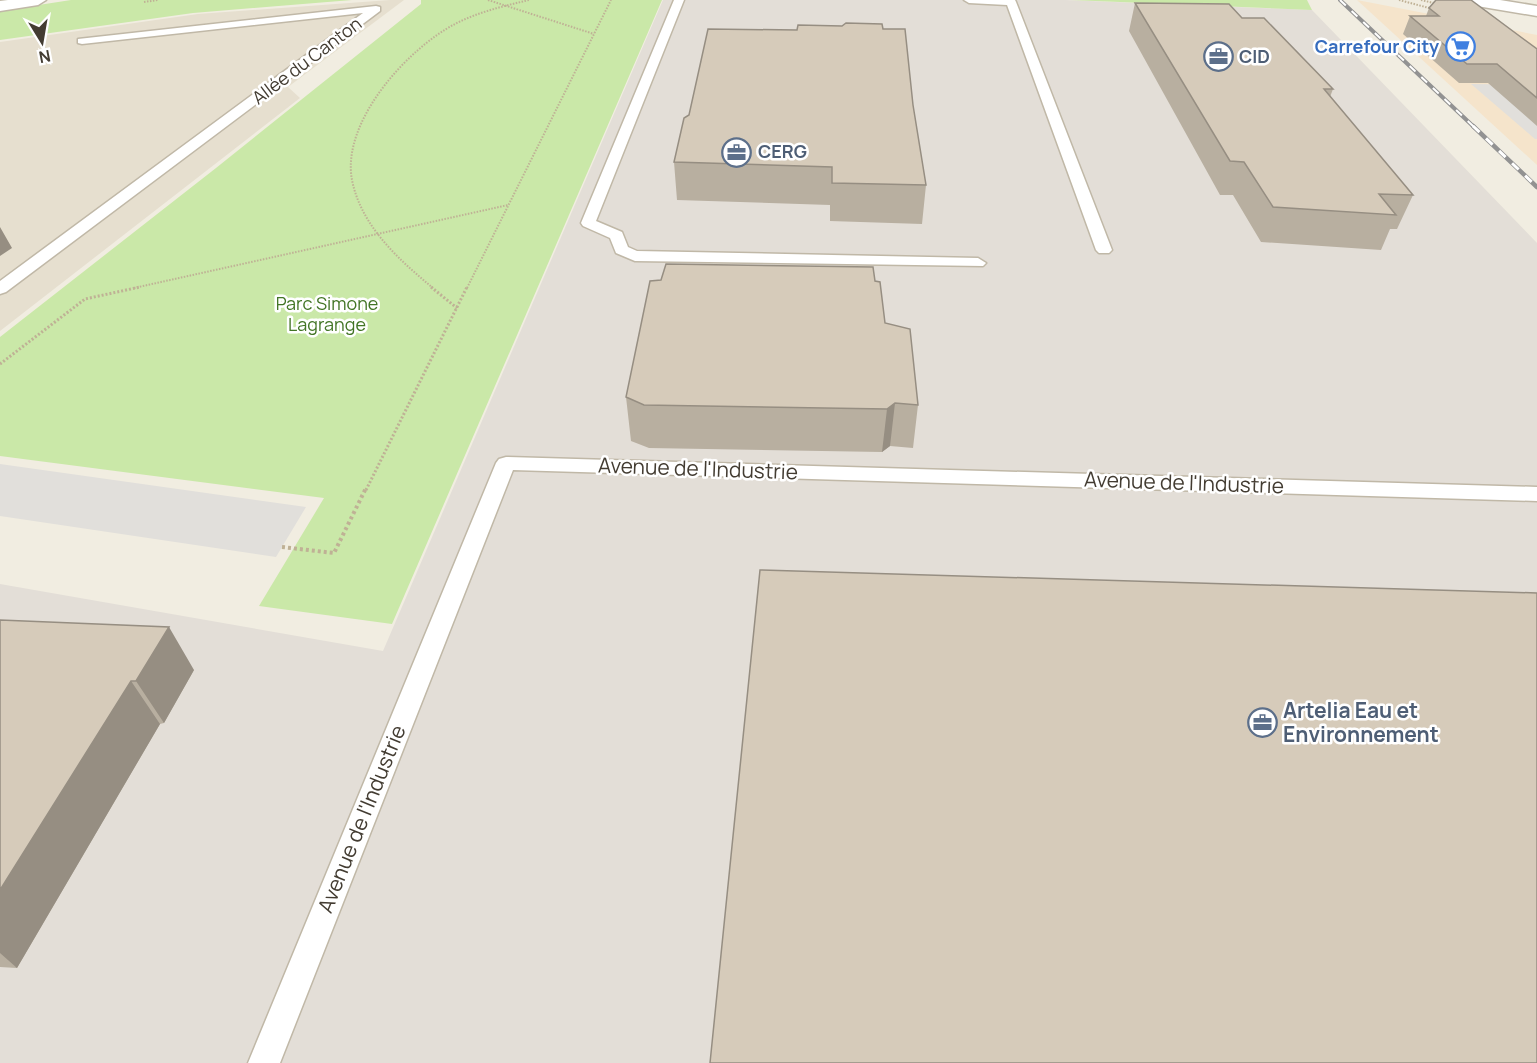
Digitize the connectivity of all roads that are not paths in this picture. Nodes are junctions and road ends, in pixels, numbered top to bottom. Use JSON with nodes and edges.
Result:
{"nodes":[{"id":1,"x":38,"y":0,"type":"edge"},
{"id":2,"x":679,"y":0,"type":"edge"},
{"id":3,"x":969,"y":0,"type":"edge"},
{"id":4,"x":1471,"y":0,"type":"edge"},
{"id":5,"x":0,"y":6,"type":"edge"},
{"id":6,"x":1537,"y":11,"type":"edge"},
{"id":7,"x":82,"y":40,"type":"dead end"},
{"id":8,"x":1104,"y":250,"type":"dead end"},
{"id":9,"x":978,"y":262,"type":"dead end"},
{"id":10,"x":0,"y":289,"type":"edge"},
{"id":11,"x":1537,"y":494,"type":"edge"},
{"id":12,"x":264,"y":1063,"type":"edge"}],
"edges":[{"from":1,"to":5,"type":"street"},
{"from":2,"to":9,"type":"lane"},
{"from":3,"to":8,"type":"lane"},
{"from":4,"to":6,"type":"street"},
{"from":7,"to":10,"type":"lane","name":"Allée du Canton"},
{"from":11,"to":12,"type":"lane","name":"Avenue de l'Industrie"}]}
